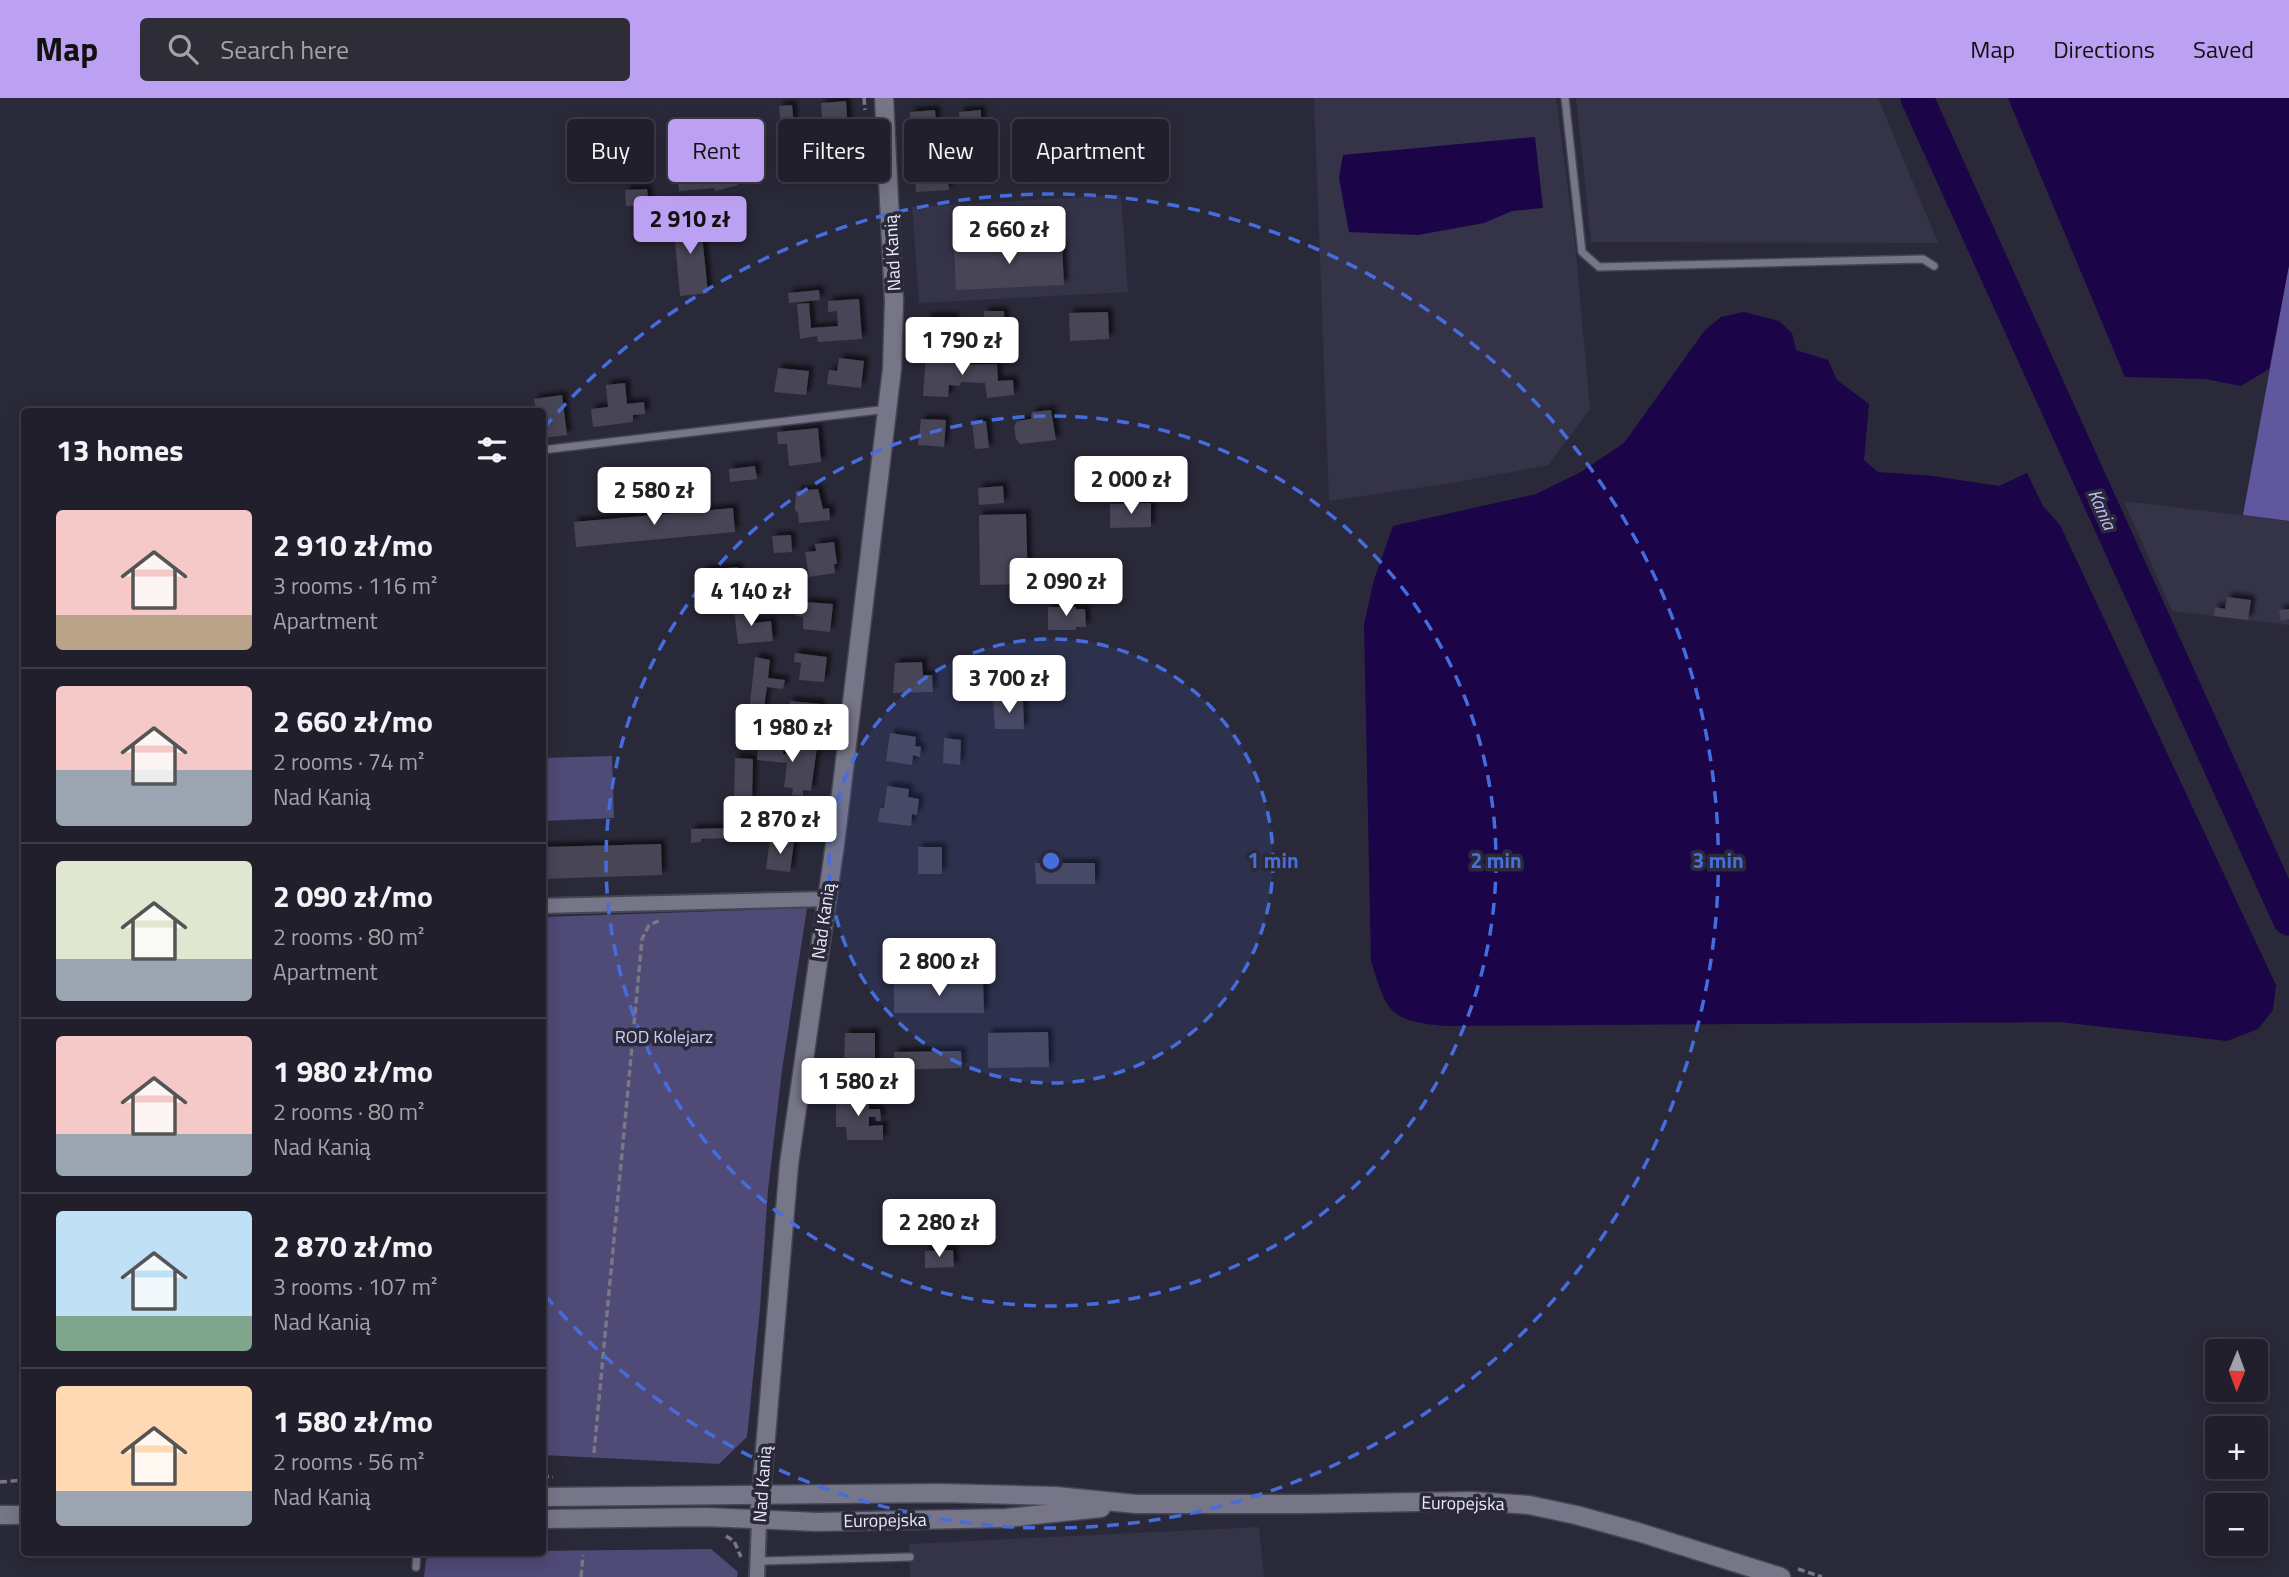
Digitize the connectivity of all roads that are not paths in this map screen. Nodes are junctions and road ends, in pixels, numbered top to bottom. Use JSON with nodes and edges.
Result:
{"nodes":[{"id":1,"x":884,"y":98,"type":"edge"},
{"id":2,"x":1564,"y":98,"type":"edge"},
{"id":3,"x":1934,"y":266,"type":"dead end"},
{"id":4,"x":888,"y":409,"type":"junction"},
{"id":5,"x":546,"y":450,"type":"edge"},
{"id":6,"x":827,"y":899,"type":"junction"},
{"id":7,"x":546,"y":906,"type":"edge"},
{"id":8,"x":761,"y":1494,"type":"junction"},
{"id":9,"x":546,"y":1497,"type":"edge"},
{"id":10,"x":1136,"y":1504,"type":"junction"},
{"id":11,"x":0,"y":1515,"type":"edge"},
{"id":12,"x":21,"y":1515,"type":"edge"},
{"id":13,"x":546,"y":1520,"type":"edge"},
{"id":14,"x":759,"y":1520,"type":"junction"},
{"id":15,"x":417,"y":1556,"type":"edge"},
{"id":16,"x":910,"y":1557,"type":"dead end"},
{"id":17,"x":758,"y":1561,"type":"junction"},
{"id":18,"x":416,"y":1567,"type":"dead end"},
{"id":19,"x":757,"y":1577,"type":"edge"},
{"id":20,"x":1781,"y":1577,"type":"edge"}],
"edges":[{"from":1,"to":4,"type":"street","name":"Nad Kanią"},
{"from":2,"to":3,"type":"lane"},
{"from":4,"to":5,"type":"lane"},
{"from":4,"to":6,"type":"street","name":"Nad Kanią"},
{"from":6,"to":7,"type":"street"},
{"from":6,"to":8,"type":"street","name":"Nad Kanią"},
{"from":8,"to":9,"type":"street","name":"Europejska"},
{"from":8,"to":10,"type":"street","name":"Europejska"},
{"from":8,"to":14,"type":"street","name":"Nad Kanią"},
{"from":10,"to":14,"type":"street","name":"Europejska"},
{"from":10,"to":20,"type":"street","name":"Europejska"},
{"from":11,"to":12,"type":"street"},
{"from":13,"to":14,"type":"street","name":"Europejska"},
{"from":14,"to":17,"type":"street","name":"Nad Kanią"},
{"from":15,"to":18,"type":"lane"},
{"from":16,"to":17,"type":"lane"},
{"from":17,"to":19,"type":"street","name":"Nad Kanią"}]}
